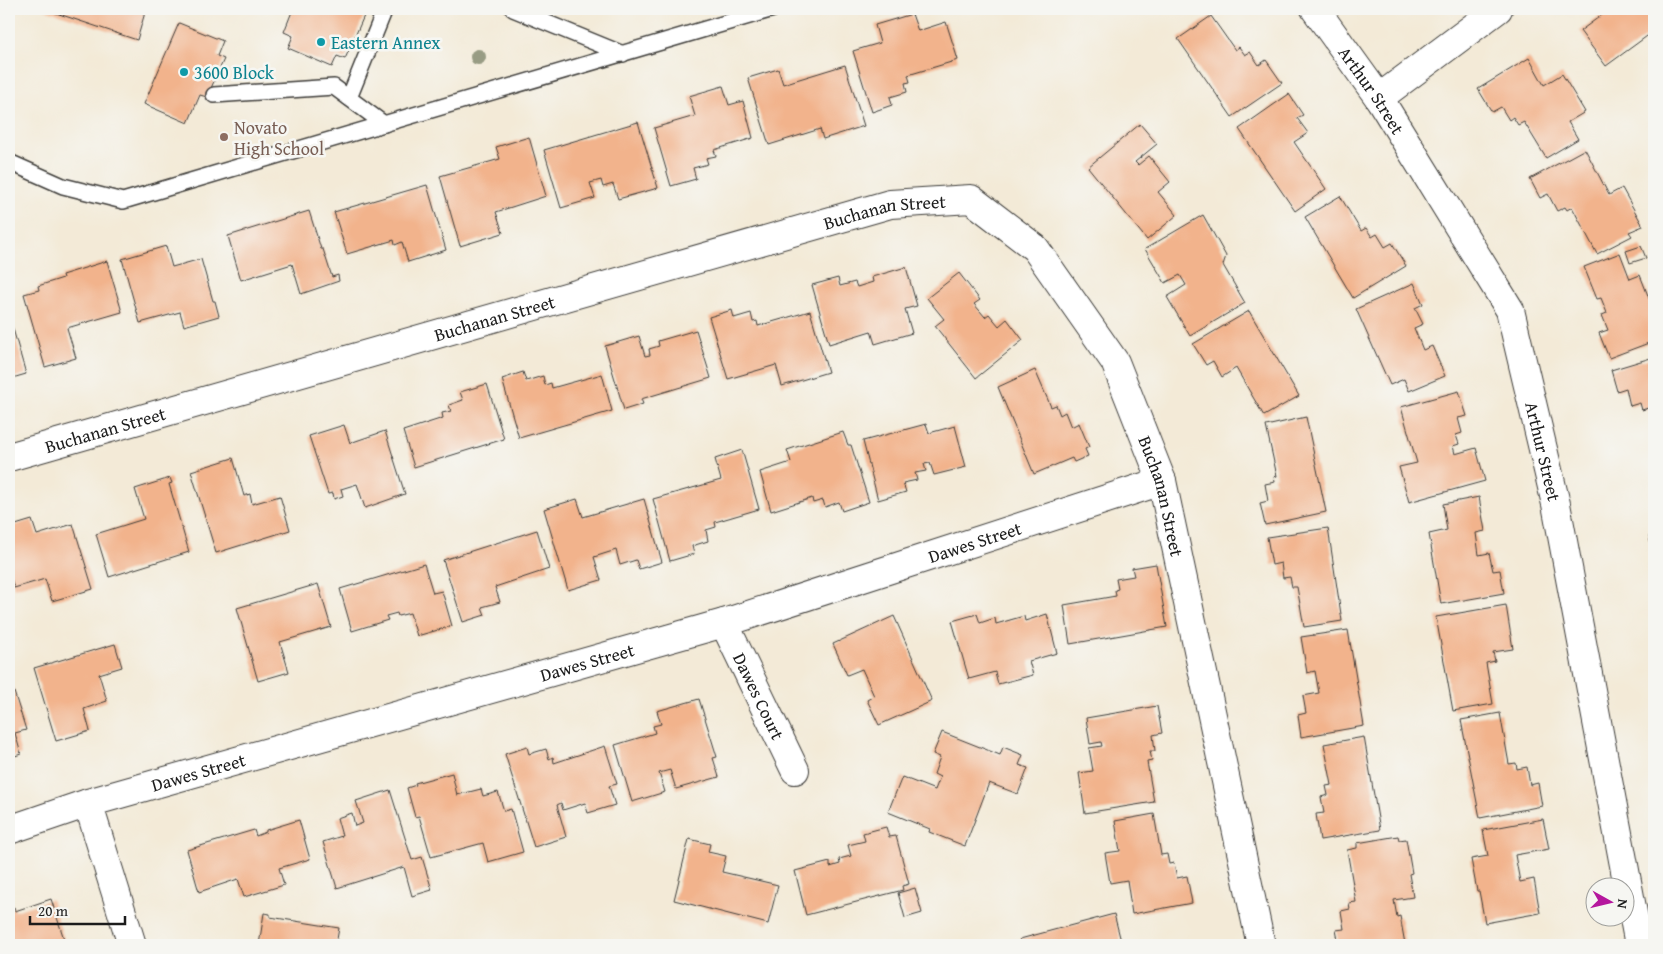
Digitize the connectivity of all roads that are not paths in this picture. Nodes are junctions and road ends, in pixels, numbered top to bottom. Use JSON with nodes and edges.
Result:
{"nodes":[{"id":1,"x":385,"y":9,"type":"edge"},
{"id":2,"x":513,"y":9,"type":"edge"},
{"id":3,"x":773,"y":9,"type":"edge"},
{"id":4,"x":1315,"y":9,"type":"edge"},
{"id":5,"x":1498,"y":9,"type":"edge"},
{"id":6,"x":623,"y":54,"type":"junction"},
{"id":7,"x":214,"y":95,"type":"dead end"},
{"id":8,"x":349,"y":98,"type":"junction"},
{"id":9,"x":1379,"y":98,"type":"junction"},
{"id":10,"x":384,"y":124,"type":"junction"},
{"id":11,"x":9,"y":162,"type":"edge"},
{"id":12,"x":9,"y":457,"type":"edge"},
{"id":13,"x":1162,"y":482,"type":"junction"},
{"id":14,"x":724,"y":623,"type":"junction"},
{"id":15,"x":795,"y":770,"type":"dead end"},
{"id":16,"x":88,"y":803,"type":"junction"},
{"id":17,"x":9,"y":830,"type":"edge"},
{"id":18,"x":132,"y":945,"type":"edge"},
{"id":19,"x":1261,"y":945,"type":"edge"},
{"id":20,"x":1639,"y":945,"type":"edge"}],
"edges":[{"from":1,"to":8,"type":"lane"},
{"from":2,"to":6,"type":"lane"},
{"from":3,"to":6,"type":"lane"},
{"from":4,"to":9,"type":"street","name":"Arthur Street"},
{"from":5,"to":9,"type":"street"},
{"from":6,"to":10,"type":"lane"},
{"from":7,"to":8,"type":"lane"},
{"from":8,"to":10,"type":"lane"},
{"from":9,"to":20,"type":"street","name":"Arthur Street"},
{"from":10,"to":11,"type":"lane"},
{"from":12,"to":13,"type":"street","name":"Buchanan Street"},
{"from":13,"to":14,"type":"street","name":"Dawes Street"},
{"from":13,"to":19,"type":"street","name":"Buchanan Street"},
{"from":14,"to":15,"type":"street","name":"Dawes Court"},
{"from":14,"to":16,"type":"street","name":"Dawes Street"},
{"from":16,"to":17,"type":"street","name":"Dawes Street"},
{"from":16,"to":18,"type":"street"}]}
